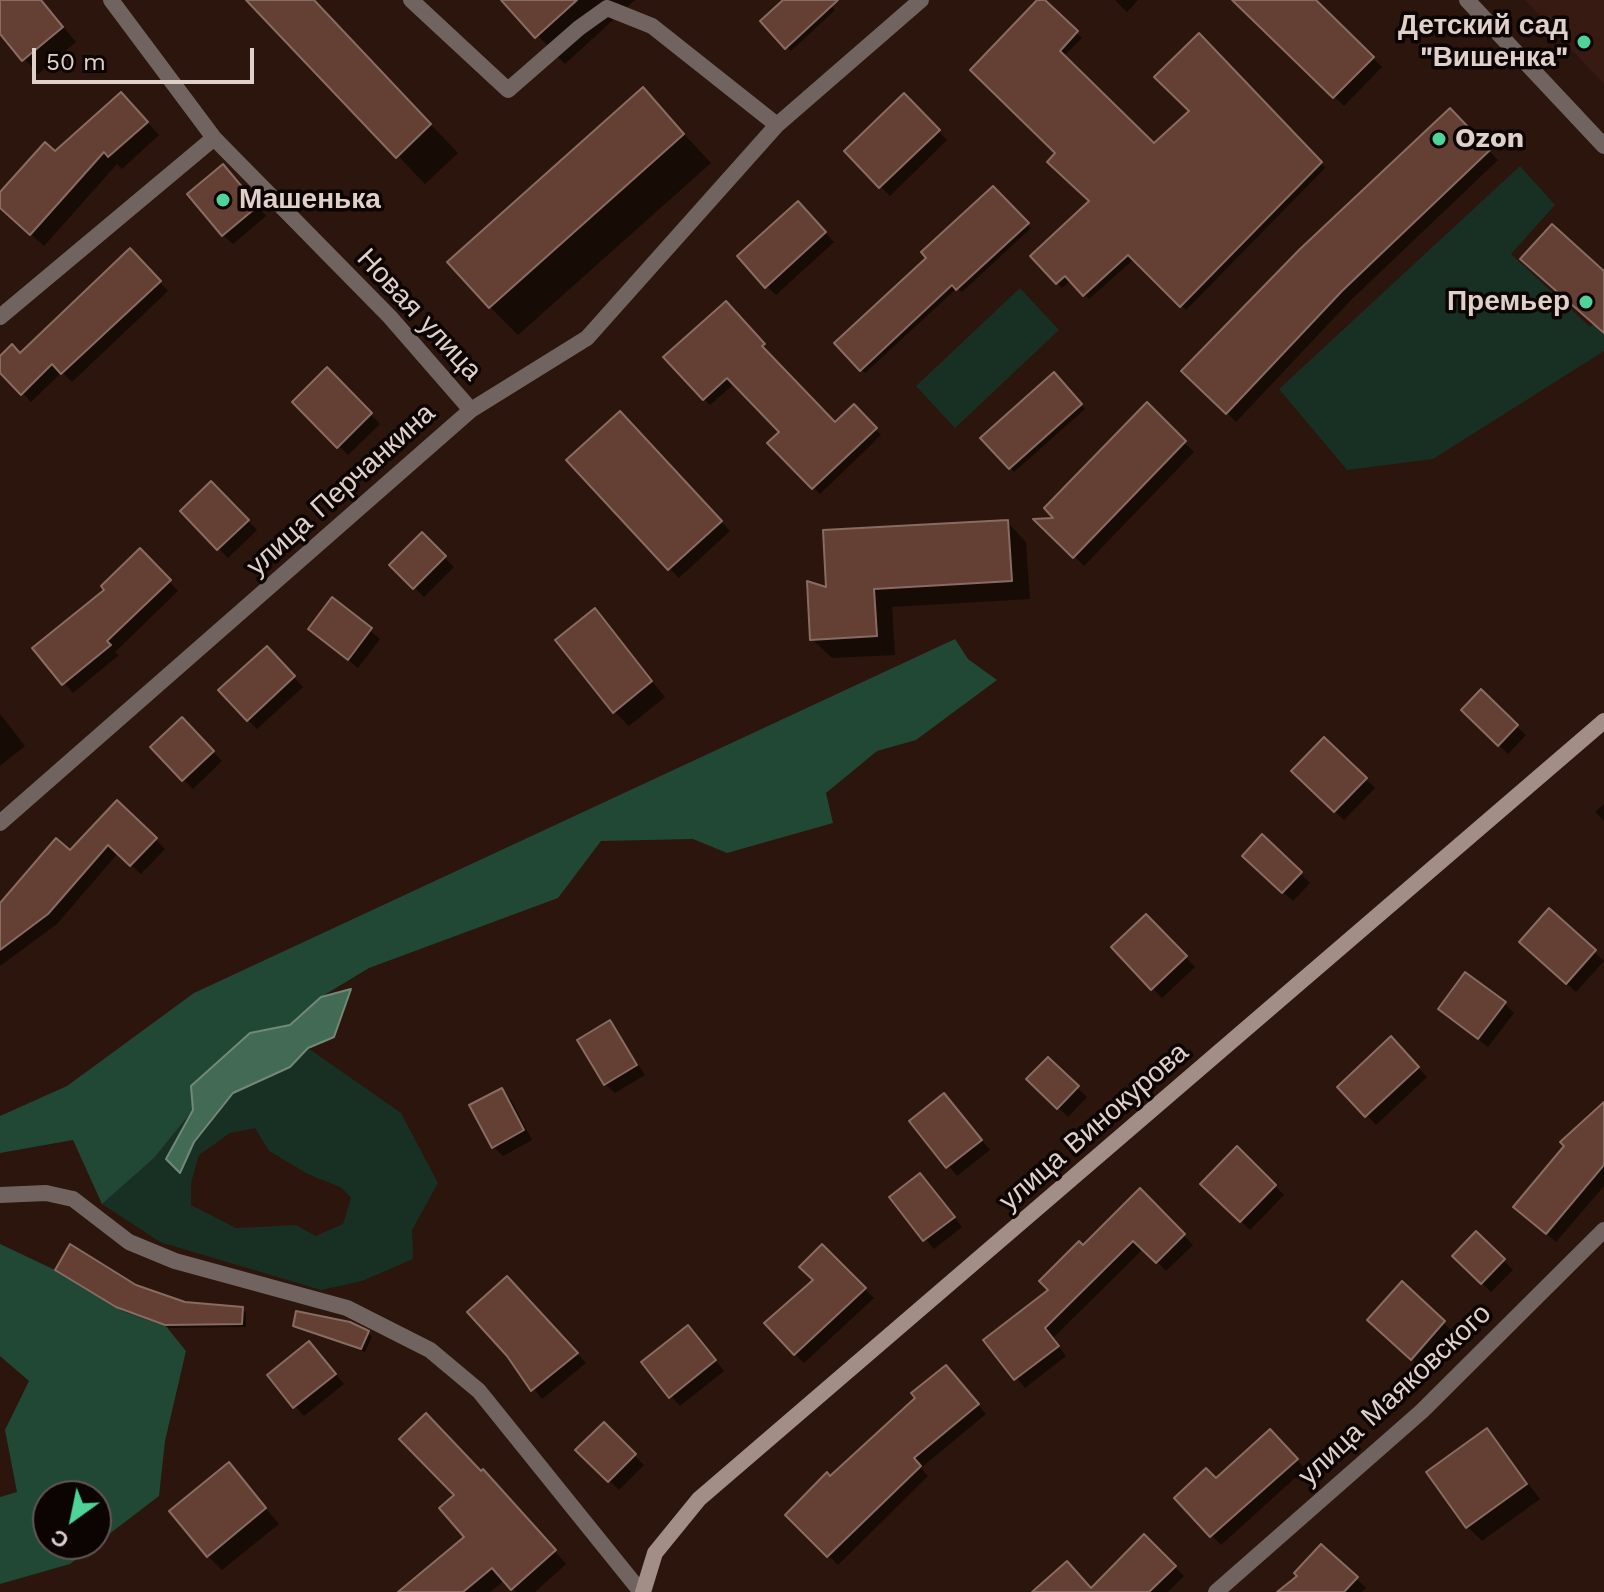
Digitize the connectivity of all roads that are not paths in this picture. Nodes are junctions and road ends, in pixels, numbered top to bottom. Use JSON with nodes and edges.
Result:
{"nodes":[{"id":1,"x":111,"y":0,"type":"edge"},
{"id":2,"x":411,"y":0,"type":"edge"},
{"id":3,"x":921,"y":0,"type":"edge"},
{"id":4,"x":1467,"y":0,"type":"edge"},
{"id":5,"x":777,"y":125,"type":"junction"},
{"id":6,"x":214,"y":138,"type":"junction"},
{"id":7,"x":1604,"y":146,"type":"edge"},
{"id":8,"x":0,"y":317,"type":"edge"},
{"id":9,"x":471,"y":410,"type":"junction"},
{"id":10,"x":1604,"y":721,"type":"edge"},
{"id":11,"x":0,"y":823,"type":"edge"},
{"id":12,"x":0,"y":1195,"type":"edge"},
{"id":13,"x":1604,"y":1230,"type":"edge"},
{"id":14,"x":642,"y":1592,"type":"edge"},
{"id":15,"x":1216,"y":1592,"type":"edge"}],
"edges":[{"from":1,"to":6,"type":"street","name":"Новая улица"},
{"from":2,"to":5,"type":"street"},
{"from":3,"to":5,"type":"street","name":"улица Перчанкина"},
{"from":4,"to":7,"type":"street"},
{"from":5,"to":9,"type":"street","name":"улица Перчанкина"},
{"from":6,"to":8,"type":"street"},
{"from":6,"to":9,"type":"street","name":"Новая улица"},
{"from":9,"to":11,"type":"street","name":"улица Перчанкина"},
{"from":10,"to":14,"type":"main road","name":"улица Винокурова"},
{"from":12,"to":14,"type":"street"},
{"from":13,"to":15,"type":"street","name":"улица Маяковского"}]}
